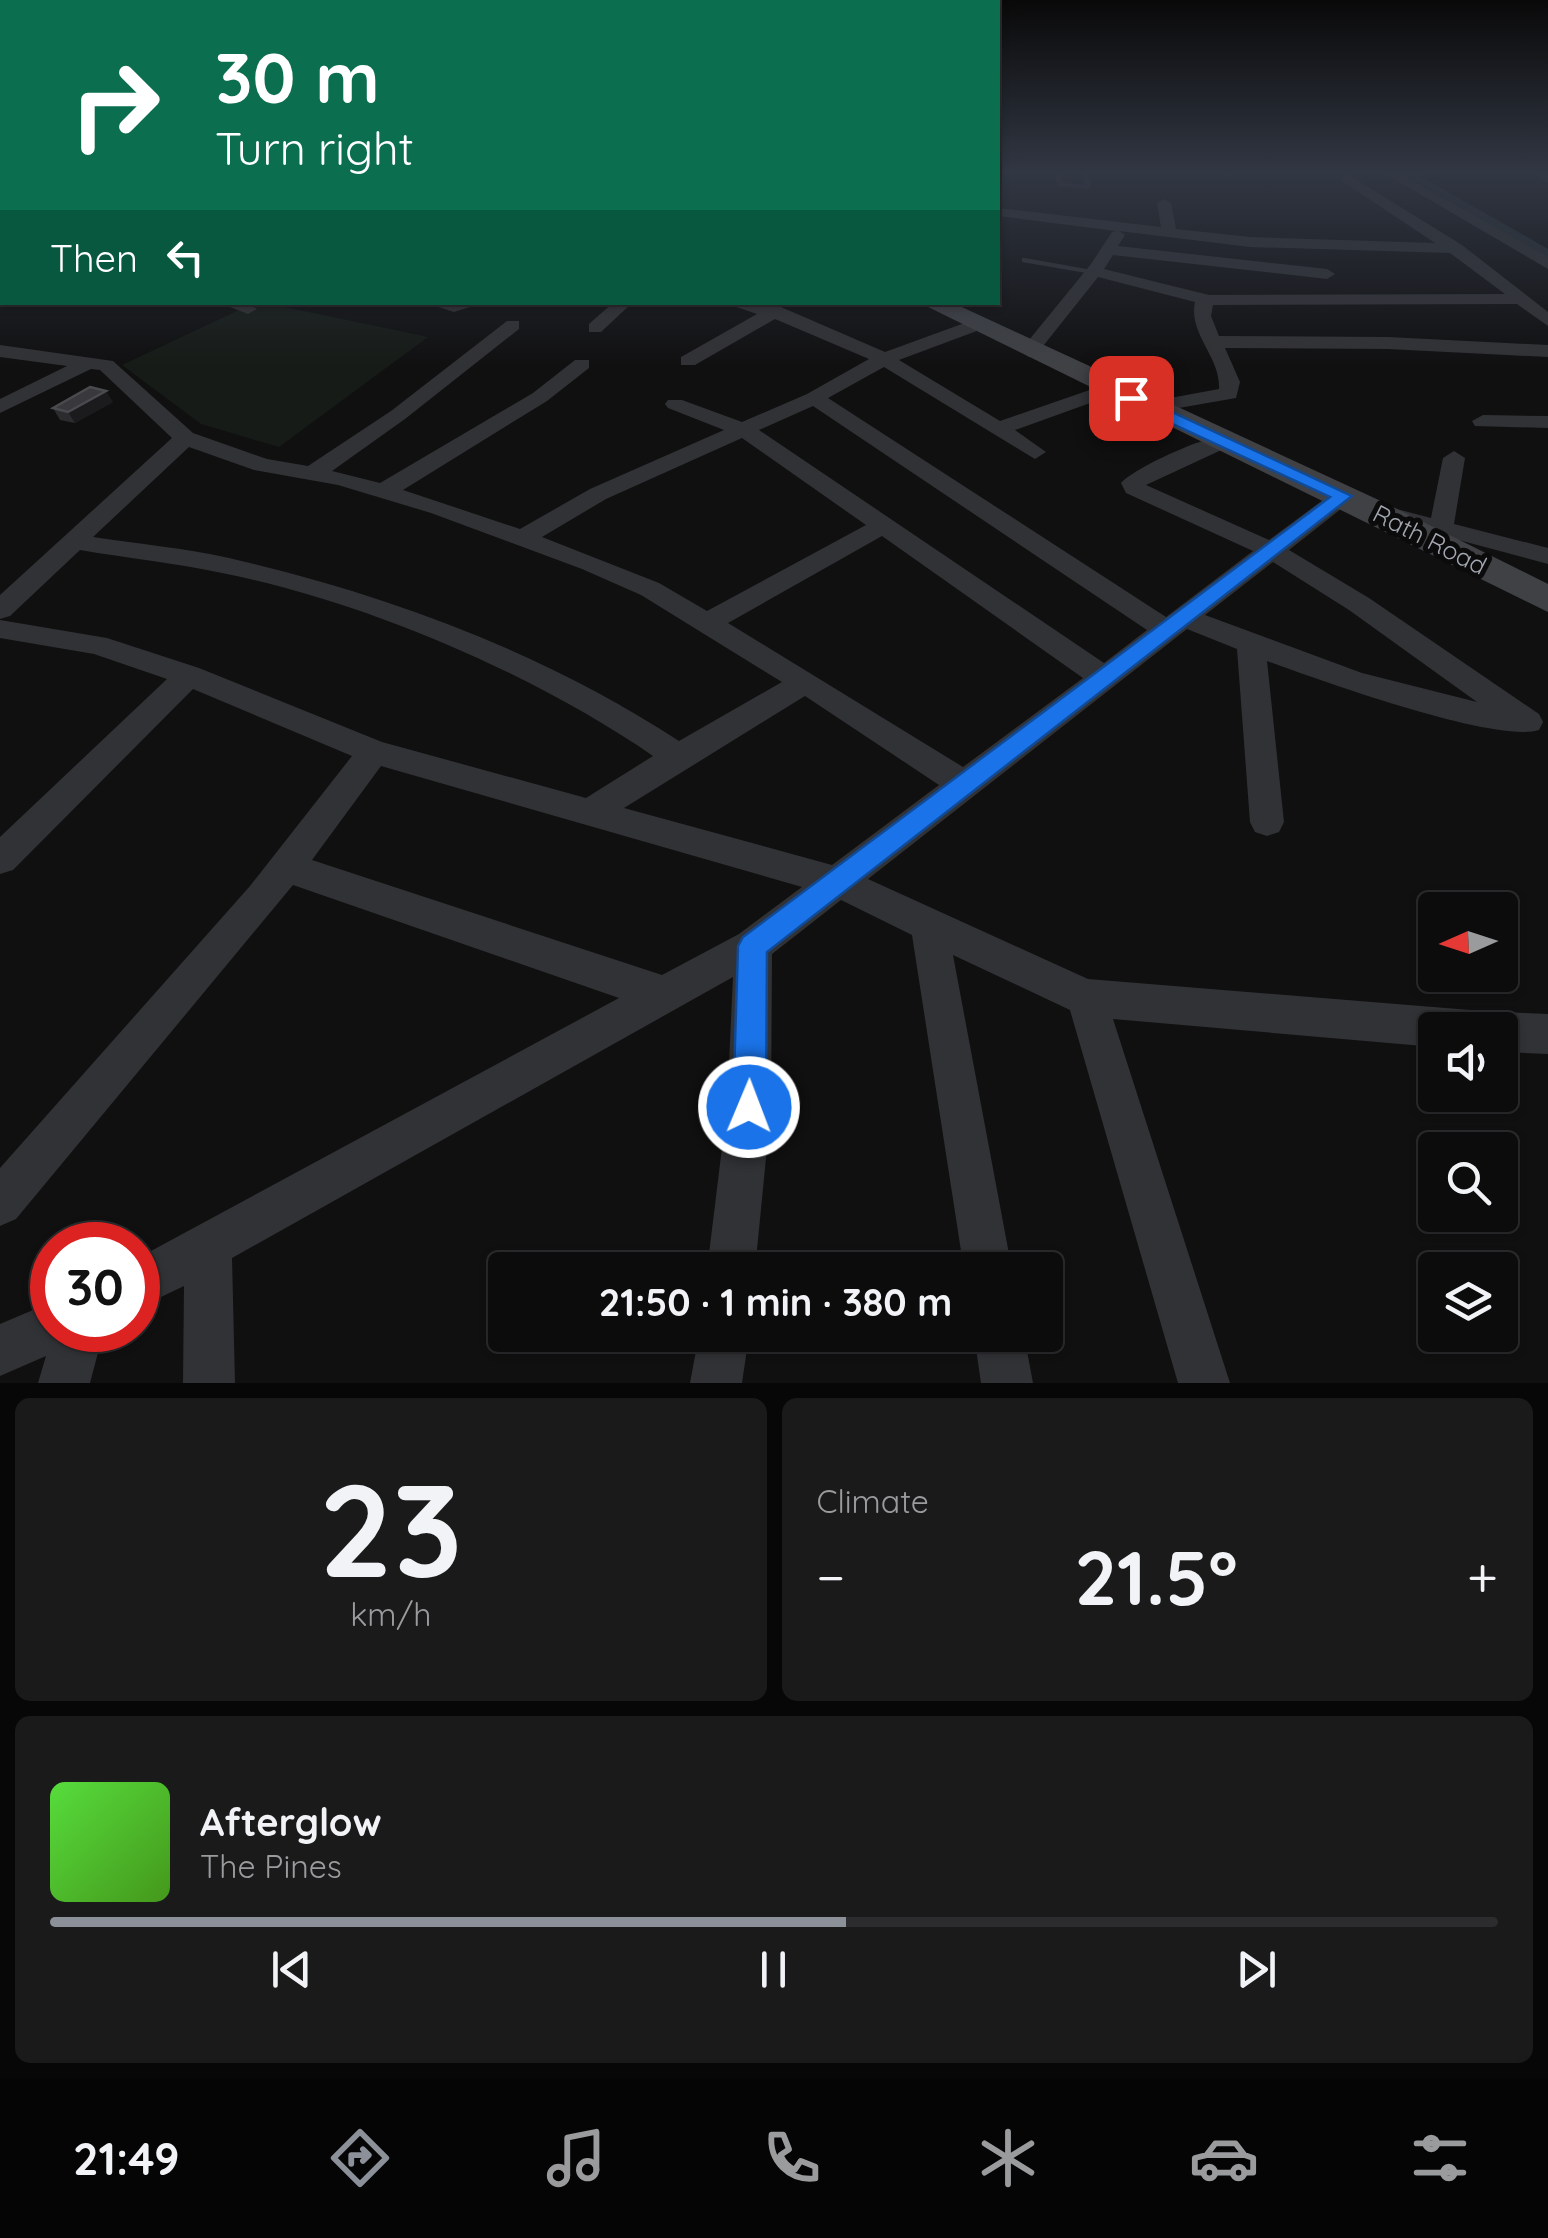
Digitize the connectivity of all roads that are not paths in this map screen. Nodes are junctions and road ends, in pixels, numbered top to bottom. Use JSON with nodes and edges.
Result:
{"nodes":[{"id":1,"x":1115,"y":238,"type":"edge"},
{"id":2,"x":1215,"y":238,"type":"edge"},
{"id":3,"x":1440,"y":238,"type":"edge"},
{"id":4,"x":1502,"y":238,"type":"edge"},
{"id":5,"x":1456,"y":248,"type":"junction"},
{"id":6,"x":1108,"y":250,"type":"junction"},
{"id":7,"x":1025,"y":260,"type":"dead end"},
{"id":8,"x":1548,"y":264,"type":"edge"},
{"id":9,"x":1092,"y":272,"type":"junction"},
{"id":10,"x":1327,"y":274,"type":"dead end"},
{"id":11,"x":1522,"y":298,"type":"junction"},
{"id":12,"x":1209,"y":300,"type":"junction"},
{"id":13,"x":235,"y":305,"type":"edge"},
{"id":14,"x":622,"y":305,"type":"edge"},
{"id":15,"x":744,"y":305,"type":"edge"},
{"id":16,"x":936,"y":305,"type":"edge"},
{"id":17,"x":248,"y":309,"type":"dead end"},
{"id":18,"x":775,"y":312,"type":"junction"},
{"id":19,"x":1548,"y":321,"type":"edge"},
{"id":20,"x":513,"y":325,"type":"dead end"},
{"id":21,"x":976,"y":325,"type":"junction"},
{"id":22,"x":595,"y":328,"type":"dead end"},
{"id":23,"x":1213,"y":342,"type":"junction"},
{"id":24,"x":0,"y":351,"type":"edge"},
{"id":25,"x":1548,"y":351,"type":"edge"},
{"id":26,"x":1029,"y":352,"type":"junction"},
{"id":27,"x":884,"y":359,"type":"junction"},
{"id":28,"x":92,"y":361,"type":"junction"},
{"id":29,"x":688,"y":361,"type":"dead end"},
{"id":30,"x":582,"y":364,"type":"dead end"},
{"id":31,"x":1111,"y":389,"type":"junction"},
{"id":32,"x":814,"y":398,"type":"junction"},
{"id":33,"x":676,"y":404,"type":"dead end"},
{"id":34,"x":0,"y":406,"type":"edge"},
{"id":35,"x":1150,"y":407,"type":"junction"},
{"id":36,"x":1483,"y":420,"type":"dead end"},
{"id":37,"x":1548,"y":422,"type":"edge"},
{"id":38,"x":997,"y":429,"type":"junction"},
{"id":39,"x":744,"y":430,"type":"junction"},
{"id":40,"x":185,"y":438,"type":"junction"},
{"id":41,"x":1222,"y":441,"type":"junction"},
{"id":42,"x":1035,"y":452,"type":"dead end"},
{"id":43,"x":1454,"y":458,"type":"dead end"},
{"id":44,"x":312,"y":474,"type":"junction"},
{"id":45,"x":384,"y":492,"type":"junction"},
{"id":46,"x":1357,"y":502,"type":"junction"},
{"id":47,"x":884,"y":525,"type":"junction"},
{"id":48,"x":1441,"y":528,"type":"junction"},
{"id":49,"x":522,"y":538,"type":"junction"},
{"id":50,"x":77,"y":542,"type":"junction"},
{"id":51,"x":1269,"y":549,"type":"junction"},
{"id":52,"x":1548,"y":556,"type":"edge"},
{"id":53,"x":1548,"y":600,"type":"edge"},
{"id":54,"x":709,"y":622,"type":"junction"},
{"id":55,"x":1176,"y":624,"type":"junction"},
{"id":56,"x":2,"y":627,"type":"edge"},
{"id":57,"x":1251,"y":644,"type":"junction"},
{"id":58,"x":189,"y":675,"type":"junction"},
{"id":59,"x":1106,"y":679,"type":"junction"},
{"id":60,"x":805,"y":682,"type":"junction"},
{"id":61,"x":1538,"y":723,"type":"edge"},
{"id":62,"x":374,"y":752,"type":"junction"},
{"id":63,"x":678,"y":757,"type":"junction"},
{"id":64,"x":967,"y":786,"type":"junction"},
{"id":65,"x":589,"y":813,"type":"junction"},
{"id":66,"x":1267,"y":822,"type":"dead end"},
{"id":67,"x":0,"y":860,"type":"edge"},
{"id":68,"x":286,"y":867,"type":"junction"},
{"id":69,"x":838,"y":882,"type":"junction"},
{"id":70,"x":929,"y":925,"type":"junction"},
{"id":71,"x":753,"y":946,"type":"junction"},
{"id":72,"x":662,"y":994,"type":"junction"},
{"id":73,"x":1086,"y":998,"type":"junction"},
{"id":74,"x":1418,"y":1026,"type":"edge"},
{"id":75,"x":1518,"y":1033,"type":"edge"},
{"id":76,"x":1548,"y":1034,"type":"edge"},
{"id":77,"x":0,"y":1203,"type":"edge"},
{"id":78,"x":208,"y":1245,"type":"junction"},
{"id":79,"x":733,"y":1252,"type":"edge"},
{"id":80,"x":985,"y":1252,"type":"edge"},
{"id":81,"x":160,"y":1272,"type":"edge"},
{"id":82,"x":30,"y":1337,"type":"edge"},
{"id":83,"x":0,"y":1350,"type":"edge"},
{"id":84,"x":73,"y":1352,"type":"edge"},
{"id":85,"x":721,"y":1352,"type":"edge"},
{"id":86,"x":1002,"y":1352,"type":"edge"},
{"id":87,"x":64,"y":1383,"type":"edge"},
{"id":88,"x":208,"y":1383,"type":"edge"},
{"id":89,"x":716,"y":1383,"type":"edge"},
{"id":90,"x":1007,"y":1383,"type":"edge"},
{"id":91,"x":1204,"y":1383,"type":"edge"}],
"edges":[{"from":1,"to":6,"type":"street"},
{"from":2,"to":5,"type":"street"},
{"from":3,"to":5,"type":"street"},
{"from":4,"to":8,"type":"street"},
{"from":5,"to":11,"type":"street"},
{"from":6,"to":9,"type":"street"},
{"from":6,"to":10,"type":"street"},
{"from":7,"to":9,"type":"lane"},
{"from":9,"to":12,"type":"street"},
{"from":9,"to":26,"type":"street"},
{"from":11,"to":12,"type":"street"},
{"from":11,"to":19,"type":"street"},
{"from":12,"to":23,"type":"street"},
{"from":13,"to":17,"type":"street"},
{"from":14,"to":22,"type":"street"},
{"from":15,"to":18,"type":"street"},
{"from":16,"to":21,"type":"street","name":"Rath Road"},
{"from":18,"to":27,"type":"street"},
{"from":18,"to":29,"type":"street"},
{"from":20,"to":44,"type":"street"},
{"from":21,"to":26,"type":"street","name":"Rath Road"},
{"from":21,"to":27,"type":"street"},
{"from":23,"to":25,"type":"street"},
{"from":23,"to":35,"type":"street"},
{"from":24,"to":28,"type":"street"},
{"from":26,"to":31,"type":"street","name":"Rath Road"},
{"from":27,"to":32,"type":"street"},
{"from":27,"to":38,"type":"street"},
{"from":28,"to":34,"type":"street"},
{"from":28,"to":40,"type":"street"},
{"from":30,"to":45,"type":"street"},
{"from":31,"to":35,"type":"street","name":"Rath Road"},
{"from":31,"to":38,"type":"street"},
{"from":32,"to":39,"type":"street"},
{"from":32,"to":55,"type":"street"},
{"from":33,"to":39,"type":"street"},
{"from":35,"to":41,"type":"street","name":"Rath Road"},
{"from":36,"to":37,"type":"street"},
{"from":38,"to":42,"type":"street"},
{"from":39,"to":47,"type":"street"},
{"from":39,"to":49,"type":"street"},
{"from":40,"to":44,"type":"street"},
{"from":40,"to":50,"type":"street"},
{"from":41,"to":46,"type":"street","name":"Rath Road"},
{"from":41,"to":51,"type":"street"},
{"from":43,"to":48,"type":"street"},
{"from":44,"to":45,"type":"street"},
{"from":45,"to":49,"type":"street"},
{"from":46,"to":48,"type":"street"},
{"from":46,"to":51,"type":"street"},
{"from":46,"to":53,"type":"street","name":"Rath Road"},
{"from":47,"to":54,"type":"street"},
{"from":47,"to":59,"type":"street"},
{"from":48,"to":52,"type":"street"},
{"from":49,"to":54,"type":"street"},
{"from":50,"to":56,"type":"street"},
{"from":50,"to":63,"type":"street"},
{"from":51,"to":55,"type":"street"},
{"from":51,"to":61,"type":"street"},
{"from":54,"to":60,"type":"street"},
{"from":55,"to":57,"type":"street"},
{"from":55,"to":59,"type":"street"},
{"from":56,"to":58,"type":"street"},
{"from":57,"to":61,"type":"street"},
{"from":57,"to":66,"type":"street"},
{"from":58,"to":62,"type":"street"},
{"from":58,"to":67,"type":"street"},
{"from":59,"to":64,"type":"street"},
{"from":60,"to":63,"type":"street"},
{"from":60,"to":64,"type":"street"},
{"from":62,"to":65,"type":"street"},
{"from":62,"to":68,"type":"street"},
{"from":63,"to":65,"type":"street"},
{"from":64,"to":69,"type":"street"},
{"from":65,"to":69,"type":"street"},
{"from":68,"to":72,"type":"street"},
{"from":68,"to":77,"type":"street"},
{"from":69,"to":70,"type":"street"},
{"from":69,"to":71,"type":"street"},
{"from":70,"to":73,"type":"street"},
{"from":70,"to":80,"type":"street"},
{"from":71,"to":72,"type":"street"},
{"from":71,"to":79,"type":"street"},
{"from":72,"to":78,"type":"street"},
{"from":73,"to":74,"type":"street"},
{"from":73,"to":91,"type":"street"},
{"from":75,"to":76,"type":"street"},
{"from":78,"to":81,"type":"street"},
{"from":78,"to":88,"type":"street"},
{"from":82,"to":83,"type":"street"},
{"from":84,"to":87,"type":"street"},
{"from":85,"to":89,"type":"street"},
{"from":86,"to":90,"type":"street"}]}
